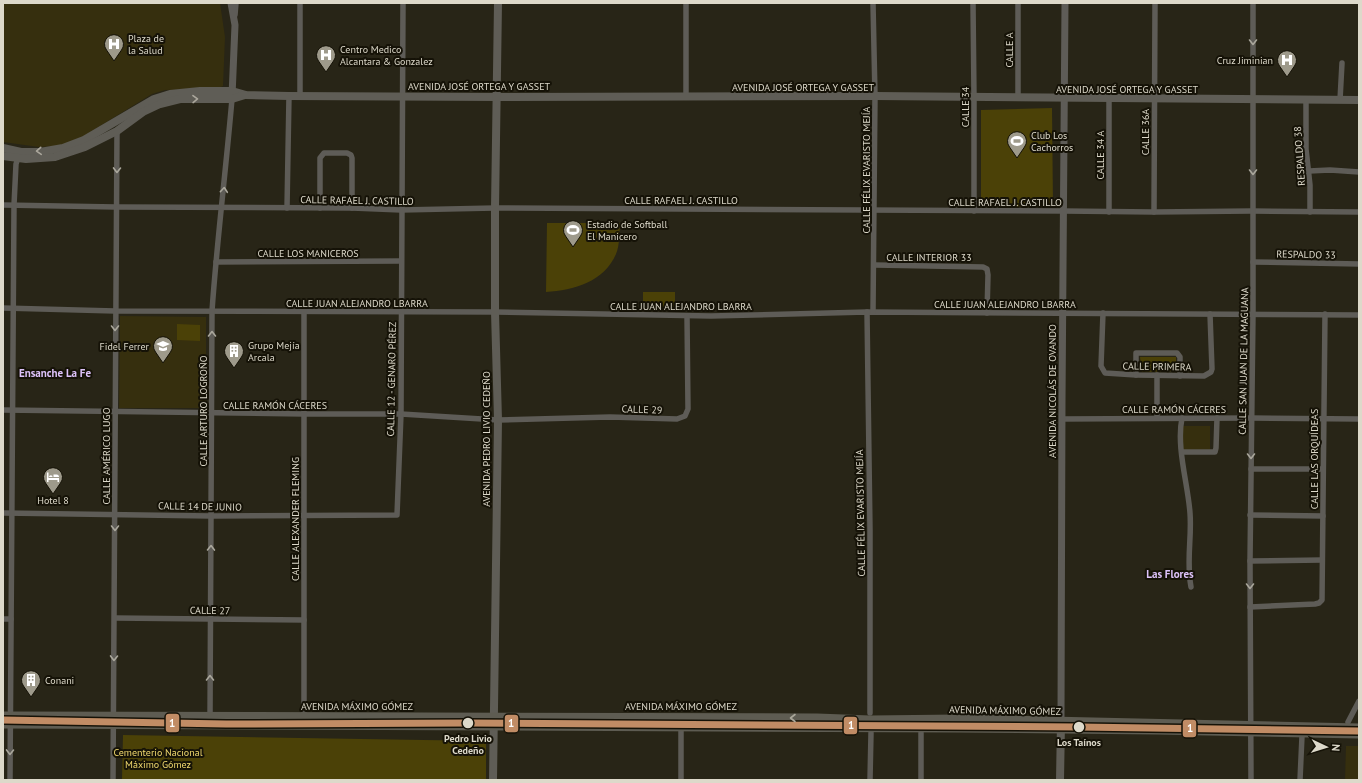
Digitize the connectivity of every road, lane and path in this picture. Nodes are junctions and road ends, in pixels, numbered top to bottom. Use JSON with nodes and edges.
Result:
{"nodes":[{"id":1,"x":231,"y":3,"type":"edge"},
{"id":2,"x":236,"y":3,"type":"edge"},
{"id":3,"x":300,"y":3,"type":"edge"},
{"id":4,"x":403,"y":3,"type":"edge"},
{"id":5,"x":498,"y":3,"type":"edge"},
{"id":6,"x":686,"y":3,"type":"edge"},
{"id":7,"x":873,"y":3,"type":"edge"},
{"id":8,"x":973,"y":3,"type":"edge"},
{"id":9,"x":1018,"y":3,"type":"edge"},
{"id":10,"x":1065,"y":3,"type":"edge"},
{"id":11,"x":1155,"y":3,"type":"edge"},
{"id":12,"x":1253,"y":3,"type":"edge"},
{"id":13,"x":235,"y":25,"type":"junction"},
{"id":14,"x":1342,"y":63,"type":"dead end"},
{"id":15,"x":232,"y":95,"type":"junction"},
{"id":16,"x":300,"y":95,"type":"junction"},
{"id":17,"x":289,"y":96,"type":"junction"},
{"id":18,"x":403,"y":96,"type":"junction"},
{"id":19,"x":875,"y":96,"type":"junction"},
{"id":20,"x":686,"y":97,"type":"junction"},
{"id":21,"x":974,"y":97,"type":"junction"},
{"id":22,"x":497,"y":98,"type":"junction"},
{"id":23,"x":1018,"y":98,"type":"junction"},
{"id":24,"x":1063,"y":99,"type":"junction"},
{"id":25,"x":1110,"y":99,"type":"junction"},
{"id":26,"x":1154,"y":99,"type":"junction"},
{"id":27,"x":1253,"y":99,"type":"junction"},
{"id":28,"x":1306,"y":100,"type":"junction"},
{"id":29,"x":1340,"y":100,"type":"junction"},
{"id":30,"x":1359,"y":100,"type":"edge"},
{"id":31,"x":127,"y":116,"type":"junction"},
{"id":32,"x":117,"y":131,"type":"junction"},
{"id":33,"x":3,"y":148,"type":"edge"},
{"id":34,"x":19,"y":155,"type":"junction"},
{"id":35,"x":3,"y":156,"type":"edge"},
{"id":36,"x":1309,"y":172,"type":"junction"},
{"id":37,"x":1359,"y":172,"type":"edge"},
{"id":38,"x":14,"y":204,"type":"junction"},
{"id":39,"x":3,"y":205,"type":"edge"},
{"id":40,"x":116,"y":207,"type":"junction"},
{"id":41,"x":222,"y":207,"type":"junction"},
{"id":42,"x":287,"y":208,"type":"junction"},
{"id":43,"x":320,"y":208,"type":"junction"},
{"id":44,"x":352,"y":208,"type":"junction"},
{"id":45,"x":495,"y":208,"type":"junction"},
{"id":46,"x":402,"y":210,"type":"junction"},
{"id":47,"x":875,"y":210,"type":"junction"},
{"id":48,"x":974,"y":211,"type":"junction"},
{"id":49,"x":1063,"y":211,"type":"junction"},
{"id":50,"x":1252,"y":211,"type":"junction"},
{"id":51,"x":1109,"y":212,"type":"junction"},
{"id":52,"x":1154,"y":212,"type":"junction"},
{"id":53,"x":1310,"y":212,"type":"junction"},
{"id":54,"x":1359,"y":212,"type":"edge"},
{"id":55,"x":401,"y":261,"type":"junction"},
{"id":56,"x":216,"y":262,"type":"junction"},
{"id":57,"x":1253,"y":262,"type":"junction"},
{"id":58,"x":1359,"y":264,"type":"edge"},
{"id":59,"x":875,"y":265,"type":"junction"},
{"id":60,"x":3,"y":308,"type":"edge"},
{"id":61,"x":13,"y":308,"type":"junction"},
{"id":62,"x":115,"y":311,"type":"junction"},
{"id":63,"x":212,"y":311,"type":"junction"},
{"id":64,"x":304,"y":312,"type":"junction"},
{"id":65,"x":401,"y":312,"type":"junction"},
{"id":66,"x":495,"y":312,"type":"junction"},
{"id":67,"x":867,"y":312,"type":"junction"},
{"id":68,"x":873,"y":312,"type":"junction"},
{"id":69,"x":988,"y":313,"type":"junction"},
{"id":70,"x":1103,"y":313,"type":"junction"},
{"id":71,"x":1062,"y":314,"type":"junction"},
{"id":72,"x":1210,"y":314,"type":"junction"},
{"id":73,"x":1253,"y":314,"type":"junction"},
{"id":74,"x":1325,"y":314,"type":"junction"},
{"id":75,"x":1359,"y":315,"type":"edge"},
{"id":76,"x":688,"y":316,"type":"junction"},
{"id":77,"x":1136,"y":375,"type":"junction"},
{"id":78,"x":1157,"y":375,"type":"junction"},
{"id":79,"x":1180,"y":376,"type":"junction"},
{"id":80,"x":3,"y":410,"type":"edge"},
{"id":81,"x":13,"y":410,"type":"junction"},
{"id":82,"x":114,"y":412,"type":"junction"},
{"id":83,"x":212,"y":413,"type":"junction"},
{"id":84,"x":304,"y":414,"type":"junction"},
{"id":85,"x":400,"y":414,"type":"junction"},
{"id":86,"x":1157,"y":418,"type":"junction"},
{"id":87,"x":1182,"y":418,"type":"junction"},
{"id":88,"x":1216,"y":418,"type":"junction"},
{"id":89,"x":1251,"y":418,"type":"junction"},
{"id":90,"x":1323,"y":418,"type":"junction"},
{"id":91,"x":1062,"y":419,"type":"junction"},
{"id":92,"x":1359,"y":419,"type":"edge"},
{"id":93,"x":498,"y":420,"type":"junction"},
{"id":94,"x":1182,"y":452,"type":"junction"},
{"id":95,"x":1251,"y":469,"type":"junction"},
{"id":96,"x":1323,"y":469,"type":"junction"},
{"id":97,"x":3,"y":513,"type":"edge"},
{"id":98,"x":12,"y":513,"type":"junction"},
{"id":99,"x":115,"y":514,"type":"junction"},
{"id":100,"x":397,"y":515,"type":"joint"},
{"id":101,"x":1250,"y":515,"type":"junction"},
{"id":102,"x":211,"y":516,"type":"junction"},
{"id":103,"x":304,"y":516,"type":"junction"},
{"id":104,"x":1322,"y":516,"type":"junction"},
{"id":105,"x":1322,"y":560,"type":"junction"},
{"id":106,"x":1250,"y":561,"type":"junction"},
{"id":107,"x":1191,"y":587,"type":"dead end"},
{"id":108,"x":1250,"y":607,"type":"junction"},
{"id":109,"x":115,"y":618,"type":"junction"},
{"id":110,"x":210,"y":618,"type":"junction"},
{"id":111,"x":3,"y":619,"type":"edge"},
{"id":112,"x":11,"y":619,"type":"junction"},
{"id":113,"x":304,"y":620,"type":"junction"},
{"id":114,"x":1359,"y":701,"type":"edge"},
{"id":115,"x":870,"y":713,"type":"junction"},
{"id":116,"x":818,"y":718,"type":"junction"},
{"id":117,"x":1061,"y":718,"type":"junction"},
{"id":118,"x":7,"y":720,"type":"edge"},
{"id":119,"x":114,"y":720,"type":"junction"},
{"id":120,"x":1251,"y":720,"type":"junction"},
{"id":121,"x":210,"y":721,"type":"junction"},
{"id":122,"x":304,"y":721,"type":"junction"},
{"id":123,"x":493,"y":721,"type":"junction"},
{"id":124,"x":1348,"y":722,"type":"junction"},
{"id":125,"x":958,"y":724,"type":"junction"},
{"id":126,"x":681,"y":727,"type":"junction"},
{"id":127,"x":817,"y":728,"type":"junction"},
{"id":128,"x":1358,"y":731,"type":"edge"},
{"id":129,"x":871,"y":733,"type":"junction"},
{"id":130,"x":921,"y":733,"type":"junction"},
{"id":131,"x":1061,"y":734,"type":"junction"},
{"id":132,"x":1250,"y":735,"type":"junction"},
{"id":133,"x":1302,"y":736,"type":"junction"},
{"id":134,"x":10,"y":780,"type":"edge"},
{"id":135,"x":113,"y":780,"type":"edge"},
{"id":136,"x":493,"y":780,"type":"edge"},
{"id":137,"x":681,"y":780,"type":"edge"},
{"id":138,"x":870,"y":780,"type":"edge"},
{"id":139,"x":922,"y":780,"type":"edge"},
{"id":140,"x":1060,"y":780,"type":"edge"},
{"id":141,"x":1252,"y":780,"type":"edge"},
{"id":142,"x":1300,"y":780,"type":"edge"}],
"edges":[{"from":1,"to":13,"type":"street"},
{"from":2,"to":13,"type":"street"},
{"from":3,"to":16,"type":"street"},
{"from":4,"to":18,"type":"street","name":"CALLE 12 - GENARO PÉREZ"},
{"from":5,"to":22,"type":"main road","name":"AVENIDA PEDRO LIVIO CEDEÑO"},
{"from":6,"to":20,"type":"street"},
{"from":7,"to":19,"type":"street","name":"CALLE FÉLIX EVARISTO MEJÍA"},
{"from":8,"to":21,"type":"street","name":"CALLE 34"},
{"from":9,"to":23,"type":"street","name":"CALLE A"},
{"from":10,"to":24,"type":"street","name":"AVENIDA NICOLÁS DE OVANDO"},
{"from":11,"to":26,"type":"street","name":"CALLE 36A"},
{"from":12,"to":27,"type":"street","name":"CALLE SAN JUAN DE LA MAGUANA","one_way":true},
{"from":13,"to":15,"type":"street"},
{"from":14,"to":29,"type":"street"},
{"from":15,"to":17,"type":"main road","name":"AVENIDA JOSÉ ORTEGA Y GASSET"},
{"from":15,"to":31,"type":"main road","name":"AVENIDA JOSÉ ORTEGA Y GASSET"},
{"from":32,"to":15,"type":"main road","name":"AVENIDA JOSÉ ORTEGA Y GASSET","one_way":true},
{"from":41,"to":15,"type":"street","name":"CALLE ARTURO LOGROÑO","one_way":true},
{"from":16,"to":17,"type":"main road","name":"AVENIDA JOSÉ ORTEGA Y GASSET"},
{"from":16,"to":18,"type":"main road","name":"AVENIDA JOSÉ ORTEGA Y GASSET"},
{"from":17,"to":42,"type":"street"},
{"from":18,"to":22,"type":"main road","name":"AVENIDA JOSÉ ORTEGA Y GASSET"},
{"from":18,"to":46,"type":"street","name":"CALLE 12 - GENARO PÉREZ"},
{"from":19,"to":20,"type":"main road","name":"AVENIDA JOSÉ ORTEGA Y GASSET"},
{"from":19,"to":21,"type":"main road","name":"AVENIDA JOSÉ ORTEGA Y GASSET"},
{"from":19,"to":47,"type":"street","name":"CALLE FÉLIX EVARISTO MEJÍA"},
{"from":20,"to":22,"type":"main road","name":"AVENIDA JOSÉ ORTEGA Y GASSET"},
{"from":21,"to":23,"type":"main road","name":"AVENIDA JOSÉ ORTEGA Y GASSET"},
{"from":21,"to":48,"type":"street","name":"CALLE 34"},
{"from":22,"to":45,"type":"main road","name":"AVENIDA PEDRO LIVIO CEDEÑO"},
{"from":23,"to":24,"type":"main road","name":"AVENIDA JOSÉ ORTEGA Y GASSET"},
{"from":24,"to":25,"type":"main road","name":"AVENIDA JOSÉ ORTEGA Y GASSET"},
{"from":24,"to":49,"type":"street","name":"AVENIDA NICOLÁS DE OVANDO"},
{"from":25,"to":26,"type":"main road","name":"AVENIDA JOSÉ ORTEGA Y GASSET"},
{"from":25,"to":51,"type":"street","name":"CALLE 34 A"},
{"from":26,"to":27,"type":"main road","name":"AVENIDA JOSÉ ORTEGA Y GASSET"},
{"from":26,"to":52,"type":"street","name":"CALLE 36A"},
{"from":27,"to":28,"type":"main road","name":"AVENIDA JOSÉ ORTEGA Y GASSET"},
{"from":27,"to":50,"type":"street","name":"CALLE SAN JUAN DE LA MAGUANA","one_way":true},
{"from":28,"to":29,"type":"main road","name":"AVENIDA JOSÉ ORTEGA Y GASSET"},
{"from":28,"to":36,"type":"street","name":"RESPALDO 38"},
{"from":29,"to":30,"type":"main road","name":"AVENIDA JOSÉ ORTEGA Y GASSET"},
{"from":31,"to":32,"type":"street"},
{"from":31,"to":34,"type":"main road","name":"AVENIDA JOSÉ ORTEGA Y GASSET","one_way":true},
{"from":32,"to":34,"type":"main road","name":"AVENIDA JOSÉ ORTEGA Y GASSET"},
{"from":32,"to":40,"type":"street","name":"CALLE AMÉRICO LUGO","one_way":true},
{"from":33,"to":34,"type":"main road","name":"AVENIDA JOSÉ ORTEGA Y GASSET"},
{"from":34,"to":35,"type":"main road","name":"AVENIDA JOSÉ ORTEGA Y GASSET"},
{"from":34,"to":38,"type":"street"},
{"from":36,"to":37,"type":"street"},
{"from":36,"to":53,"type":"street","name":"RESPALDO 38"},
{"from":38,"to":39,"type":"street","name":"CALLE RAFAEL J. CASTILLO"},
{"from":38,"to":40,"type":"street","name":"CALLE RAFAEL J. CASTILLO"},
{"from":38,"to":61,"type":"street"},
{"from":40,"to":41,"type":"street","name":"CALLE RAFAEL J. CASTILLO"},
{"from":40,"to":62,"type":"street","name":"CALLE AMÉRICO LUGO"},
{"from":41,"to":42,"type":"street","name":"CALLE RAFAEL J. CASTILLO"},
{"from":41,"to":56,"type":"street","name":"CALLE ARTURO LOGROÑO"},
{"from":42,"to":43,"type":"street","name":"CALLE RAFAEL J. CASTILLO"},
{"from":43,"to":44,"type":"street","name":"CALLE RAFAEL J. CASTILLO"},
{"from":43,"to":44,"type":"street"},
{"from":44,"to":46,"type":"street","name":"CALLE RAFAEL J. CASTILLO"},
{"from":45,"to":46,"type":"street","name":"CALLE RAFAEL J. CASTILLO"},
{"from":45,"to":47,"type":"street","name":"CALLE RAFAEL J. CASTILLO"},
{"from":45,"to":66,"type":"main road","name":"AVENIDA PEDRO LIVIO CEDEÑO"},
{"from":46,"to":55,"type":"street","name":"CALLE 12 - GENARO PÉREZ"},
{"from":47,"to":48,"type":"street","name":"CALLE RAFAEL J. CASTILLO"},
{"from":47,"to":59,"type":"street","name":"CALLE FÉLIX EVARISTO MEJÍA"},
{"from":48,"to":49,"type":"street","name":"CALLE RAFAEL J. CASTILLO"},
{"from":49,"to":51,"type":"street","name":"CALLE RAFAEL J. CASTILLO"},
{"from":49,"to":71,"type":"street","name":"AVENIDA NICOLÁS DE OVANDO"},
{"from":50,"to":52,"type":"street","name":"CALLE RAFAEL J. CASTILLO"},
{"from":50,"to":53,"type":"street","name":"CALLE RAFAEL J. CASTILLO"},
{"from":50,"to":57,"type":"street","name":"CALLE SAN JUAN DE LA MAGUANA"},
{"from":51,"to":52,"type":"street","name":"CALLE RAFAEL J. CASTILLO"},
{"from":53,"to":54,"type":"street","name":"CALLE RAFAEL J. CASTILLO"},
{"from":55,"to":56,"type":"street","name":"CALLE LOS MANICEROS"},
{"from":55,"to":65,"type":"street","name":"CALLE 12 - GENARO PÉREZ"},
{"from":56,"to":63,"type":"street","name":"CALLE ARTURO LOGROÑO"},
{"from":57,"to":58,"type":"street","name":"RESPALDO 33"},
{"from":57,"to":73,"type":"street","name":"CALLE SAN JUAN DE LA MAGUANA"},
{"from":59,"to":68,"type":"street","name":"CALLE FÉLIX EVARISTO MEJÍA"},
{"from":59,"to":69,"type":"street","name":"CALLE INTERIOR 33"},
{"from":60,"to":61,"type":"street","name":"CALLE JUAN ALEJANDRO LBARRA"},
{"from":61,"to":62,"type":"street","name":"CALLE JUAN ALEJANDRO LBARRA"},
{"from":61,"to":81,"type":"street"},
{"from":62,"to":63,"type":"street","name":"CALLE JUAN ALEJANDRO LBARRA"},
{"from":62,"to":82,"type":"street","name":"CALLE AMÉRICO LUGO","one_way":true},
{"from":63,"to":64,"type":"street","name":"CALLE JUAN ALEJANDRO LBARRA"},
{"from":83,"to":63,"type":"street","name":"CALLE ARTURO LOGROÑO","one_way":true},
{"from":64,"to":65,"type":"street","name":"CALLE JUAN ALEJANDRO LBARRA"},
{"from":64,"to":84,"type":"street","name":"CALLE ALEXANDER FLEMING"},
{"from":65,"to":66,"type":"street","name":"CALLE JUAN ALEJANDRO LBARRA"},
{"from":65,"to":85,"type":"street","name":"CALLE 12 - GENARO PÉREZ"},
{"from":66,"to":76,"type":"street","name":"CALLE JUAN ALEJANDRO LBARRA"},
{"from":66,"to":93,"type":"main road","name":"AVENIDA PEDRO LIVIO CEDEÑO"},
{"from":67,"to":68,"type":"street","name":"CALLE JUAN ALEJANDRO LBARRA"},
{"from":67,"to":76,"type":"street","name":"CALLE JUAN ALEJANDRO LBARRA"},
{"from":67,"to":115,"type":"street","name":"CALLE FÉLIX EVARISTO MEJÍA"},
{"from":68,"to":69,"type":"street","name":"CALLE JUAN ALEJANDRO LBARRA"},
{"from":69,"to":71,"type":"street","name":"CALLE JUAN ALEJANDRO LBARRA"},
{"from":70,"to":71,"type":"street","name":"CALLE JUAN ALEJANDRO LBARRA"},
{"from":70,"to":72,"type":"street","name":"CALLE JUAN ALEJANDRO LBARRA"},
{"from":70,"to":77,"type":"street","name":"CALLE PRIMERA"},
{"from":71,"to":91,"type":"street","name":"AVENIDA NICOLÁS DE OVANDO"},
{"from":72,"to":73,"type":"street","name":"CALLE JUAN ALEJANDRO LBARRA"},
{"from":72,"to":79,"type":"street","name":"CALLE PRIMERA"},
{"from":73,"to":74,"type":"street","name":"CALLE JUAN ALEJANDRO LBARRA"},
{"from":73,"to":89,"type":"street","name":"CALLE SAN JUAN DE LA MAGUANA"},
{"from":74,"to":75,"type":"street","name":"CALLE JUAN ALEJANDRO LBARRA"},
{"from":74,"to":90,"type":"street","name":"CALLE LAS ORQUÍDEAS"},
{"from":76,"to":93,"type":"street","name":"CALLE 29"},
{"from":77,"to":78,"type":"street","name":"CALLE PRIMERA"},
{"from":77,"to":79,"type":"street"},
{"from":78,"to":79,"type":"street","name":"CALLE PRIMERA"},
{"from":78,"to":86,"type":"street"},
{"from":80,"to":81,"type":"street","name":"CALLE RAMÓN CÁCERES"},
{"from":81,"to":82,"type":"street","name":"CALLE RAMÓN CÁCERES"},
{"from":81,"to":98,"type":"street"},
{"from":82,"to":83,"type":"street","name":"CALLE RAMÓN CÁCERES"},
{"from":82,"to":99,"type":"street","name":"CALLE AMÉRICO LUGO"},
{"from":83,"to":84,"type":"street","name":"CALLE RAMÓN CÁCERES"},
{"from":83,"to":102,"type":"street","name":"CALLE ARTURO LOGROÑO"},
{"from":84,"to":85,"type":"street","name":"CALLE RAMÓN CÁCERES"},
{"from":84,"to":103,"type":"street","name":"CALLE ALEXANDER FLEMING"},
{"from":85,"to":93,"type":"street","name":"CALLE RAMÓN CÁCERES"},
{"from":85,"to":100,"type":"street","name":"CALLE 12 - GENARO PÉREZ"},
{"from":86,"to":87,"type":"street","name":"CALLE RAMÓN CÁCERES"},
{"from":86,"to":91,"type":"street","name":"CALLE RAMÓN CÁCERES"},
{"from":87,"to":88,"type":"street","name":"CALLE RAMÓN CÁCERES"},
{"from":87,"to":94,"type":"street"},
{"from":88,"to":89,"type":"street","name":"CALLE RAMÓN CÁCERES"},
{"from":88,"to":94,"type":"street"},
{"from":89,"to":90,"type":"street","name":"CALLE RAMÓN CÁCERES"},
{"from":89,"to":95,"type":"street","name":"CALLE SAN JUAN DE LA MAGUANA","one_way":true},
{"from":90,"to":92,"type":"street","name":"CALLE RAMÓN CÁCERES"},
{"from":90,"to":96,"type":"street","name":"CALLE LAS ORQUÍDEAS"},
{"from":91,"to":117,"type":"street","name":"AVENIDA NICOLÁS DE OVANDO"},
{"from":93,"to":123,"type":"main road","name":"AVENIDA PEDRO LIVIO CEDEÑO"},
{"from":94,"to":107,"type":"street"},
{"from":95,"to":96,"type":"street"},
{"from":95,"to":101,"type":"street","name":"CALLE SAN JUAN DE LA MAGUANA"},
{"from":96,"to":104,"type":"street","name":"CALLE LAS ORQUÍDEAS"},
{"from":97,"to":98,"type":"street","name":"CALLE 14 DE JUNIO"},
{"from":98,"to":99,"type":"street","name":"CALLE 14 DE JUNIO"},
{"from":98,"to":112,"type":"street"},
{"from":99,"to":102,"type":"street","name":"CALLE 14 DE JUNIO"},
{"from":99,"to":109,"type":"street","name":"CALLE AMÉRICO LUGO","one_way":true},
{"from":100,"to":103,"type":"street","name":"CALLE 14 DE JUNIO"},
{"from":101,"to":104,"type":"street"},
{"from":101,"to":106,"type":"street","name":"CALLE SAN JUAN DE LA MAGUANA"},
{"from":102,"to":103,"type":"street","name":"CALLE 14 DE JUNIO"},
{"from":110,"to":102,"type":"street","name":"CALLE ARTURO LOGROÑO","one_way":true},
{"from":103,"to":113,"type":"street","name":"CALLE ALEXANDER FLEMING"},
{"from":104,"to":105,"type":"street","name":"CALLE LAS ORQUÍDEAS"},
{"from":105,"to":106,"type":"street"},
{"from":105,"to":108,"type":"street","name":"CALLE LAS ORQUÍDEAS"},
{"from":106,"to":108,"type":"street","name":"CALLE SAN JUAN DE LA MAGUANA","one_way":true},
{"from":108,"to":120,"type":"street","name":"CALLE SAN JUAN DE LA MAGUANA"},
{"from":109,"to":110,"type":"street","name":"CALLE 27"},
{"from":109,"to":119,"type":"street","name":"CALLE AMÉRICO LUGO","one_way":true},
{"from":110,"to":113,"type":"street","name":"CALLE 27"},
{"from":121,"to":110,"type":"street","name":"CALLE ARTURO LOGROÑO","one_way":true},
{"from":111,"to":112,"type":"street"},
{"from":112,"to":118,"type":"street"},
{"from":113,"to":122,"type":"street","name":"CALLE ALEXANDER FLEMING"},
{"from":114,"to":124,"type":"street"},
{"from":115,"to":116,"type":"main road"},
{"from":115,"to":117,"type":"main road"},
{"from":116,"to":123,"type":"main road","name":"AVENIDA MÁXIMO GÓMEZ","one_way":true},
{"from":116,"to":125,"type":"main road","name":"AVENIDA MÁXIMO GÓMEZ"},
{"from":117,"to":120,"type":"main road"},
{"from":117,"to":131,"type":"main road","name":"AVENIDA NICOLÁS DE OVANDO"},
{"from":118,"to":119,"type":"main road","name":"AVENIDA MÁXIMO GÓMEZ"},
{"from":118,"to":134,"type":"street","one_way":true},
{"from":119,"to":121,"type":"main road","name":"AVENIDA MÁXIMO GÓMEZ"},
{"from":119,"to":135,"type":"street","name":"CALLE AMÉRICO LUGO"},
{"from":120,"to":124,"type":"main road"},
{"from":120,"to":132,"type":"street","name":"CALLE SAN JUAN DE LA MAGUANA"},
{"from":121,"to":122,"type":"main road","name":"AVENIDA MÁXIMO GÓMEZ"},
{"from":122,"to":123,"type":"main road","name":"AVENIDA MÁXIMO GÓMEZ"},
{"from":123,"to":126,"type":"main road","name":"AVENIDA MÁXIMO GÓMEZ"},
{"from":123,"to":136,"type":"main road","name":"AVENIDA PEDRO LIVIO CEDEÑO"},
{"from":124,"to":128,"type":"main road"},
{"from":125,"to":127,"type":"main road","name":"AVENIDA MÁXIMO GÓMEZ"},
{"from":125,"to":128,"type":"main road","name":"AVENIDA MÁXIMO GÓMEZ"},
{"from":126,"to":127,"type":"main road","name":"AVENIDA MÁXIMO GÓMEZ"},
{"from":126,"to":137,"type":"street"},
{"from":127,"to":129,"type":"main road"},
{"from":128,"to":133,"type":"main road"},
{"from":129,"to":130,"type":"main road"},
{"from":129,"to":138,"type":"street"},
{"from":130,"to":131,"type":"main road"},
{"from":130,"to":139,"type":"street"},
{"from":131,"to":132,"type":"main road"},
{"from":131,"to":140,"type":"main road","name":"AVENIDA NICOLÁS DE OVANDO"},
{"from":132,"to":133,"type":"main road"},
{"from":132,"to":141,"type":"street"},
{"from":133,"to":142,"type":"street"}]}
